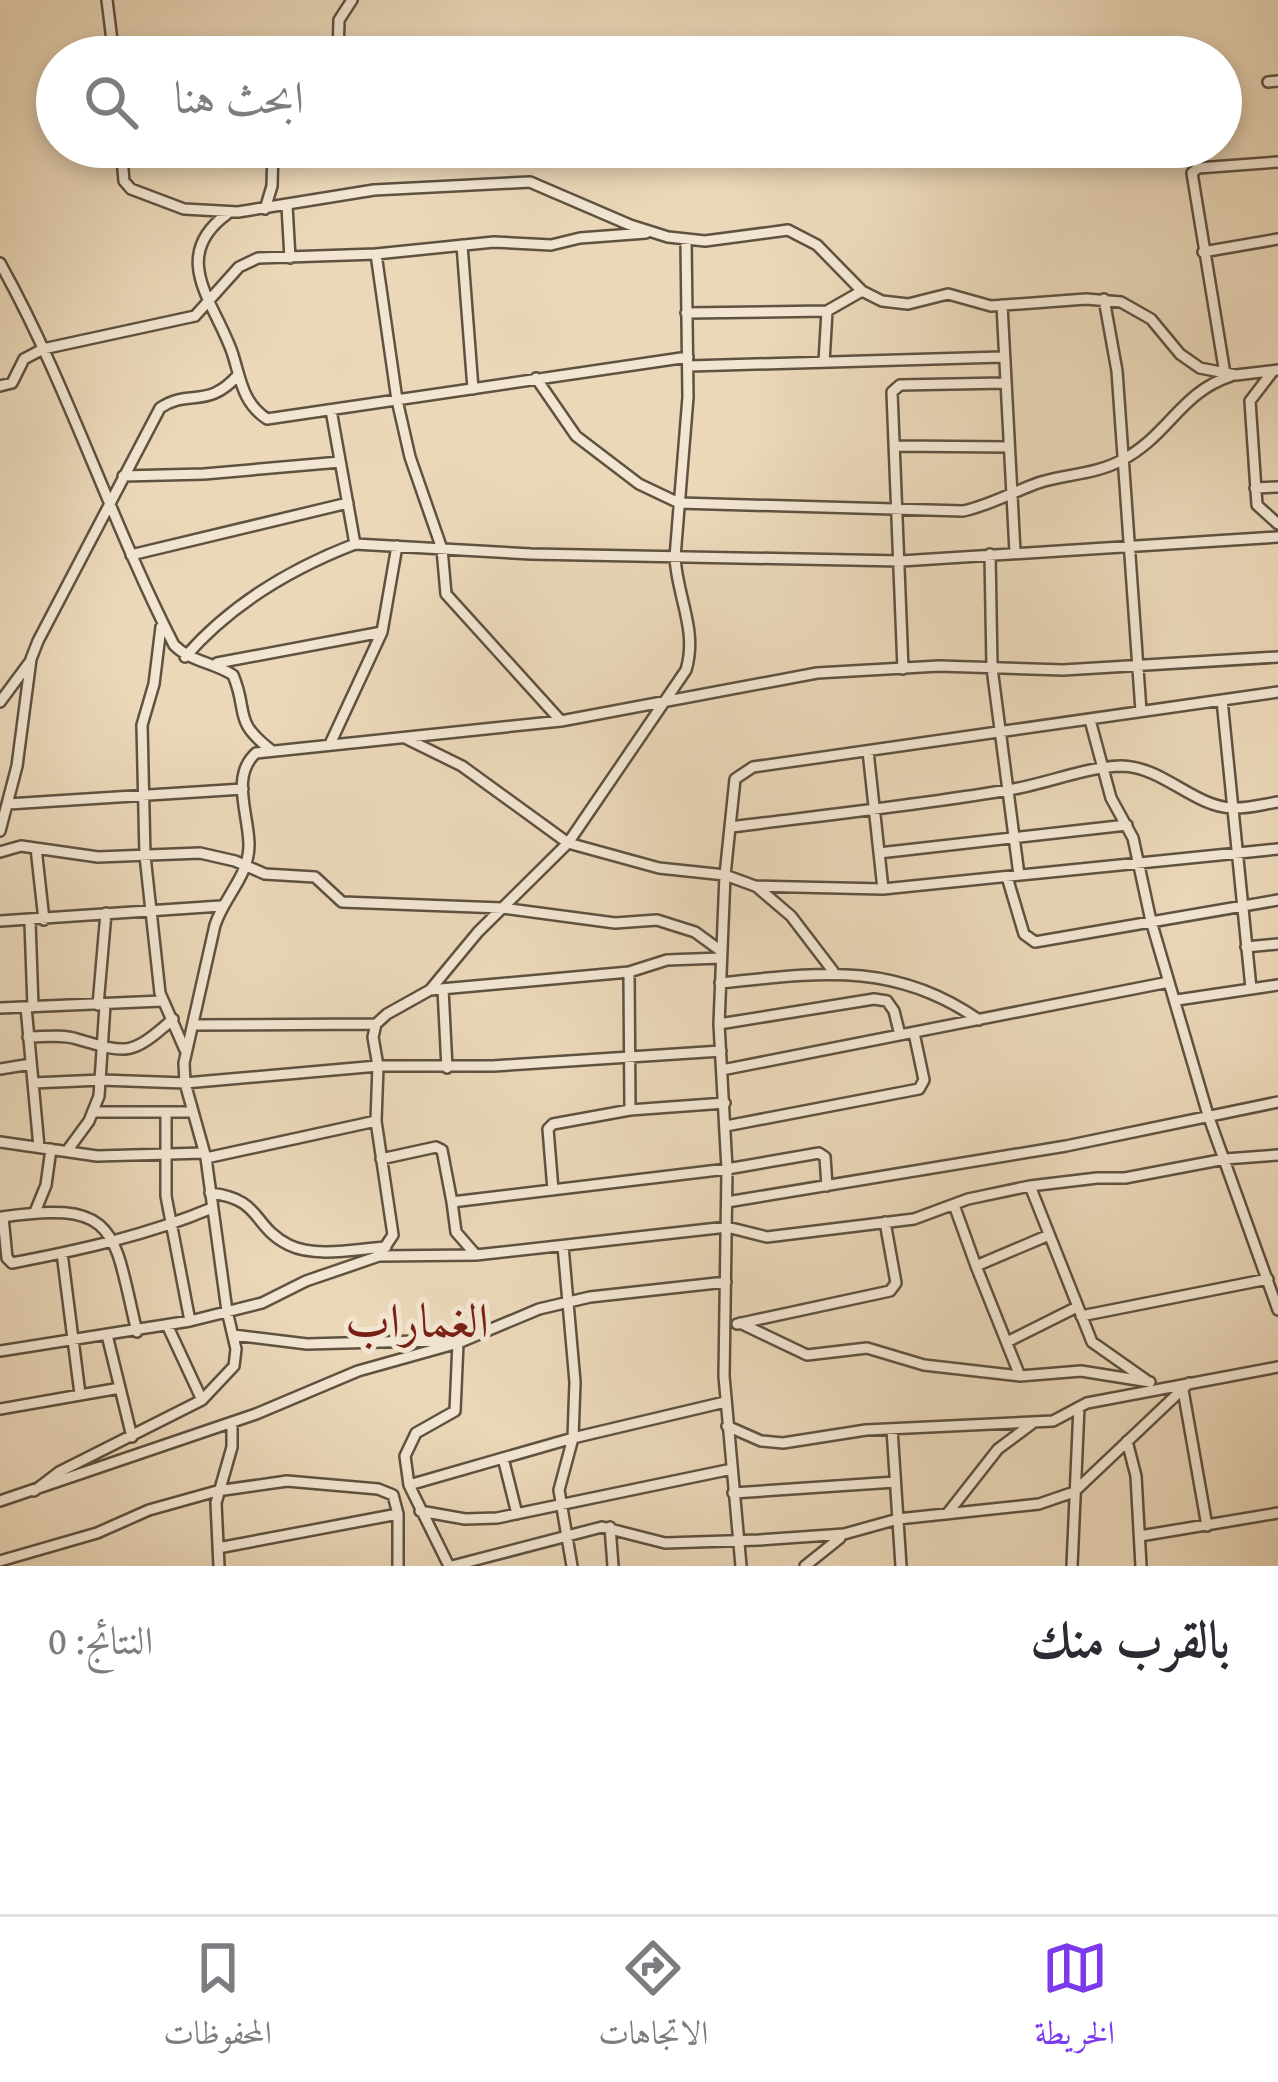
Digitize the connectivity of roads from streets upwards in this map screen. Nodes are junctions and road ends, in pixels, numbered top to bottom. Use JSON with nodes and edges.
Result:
{"nodes":[{"id":1,"x":107,"y":0,"type":"edge"},
{"id":2,"x":352,"y":0,"type":"edge"},
{"id":3,"x":111,"y":36,"type":"edge"},
{"id":4,"x":339,"y":36,"type":"edge"},
{"id":5,"x":1278,"y":161,"type":"edge"},
{"id":6,"x":1242,"y":164,"type":"edge"},
{"id":7,"x":122,"y":168,"type":"edge"},
{"id":8,"x":272,"y":168,"type":"edge"},
{"id":9,"x":1204,"y":168,"type":"edge"},
{"id":10,"x":287,"y":206,"type":"junction"},
{"id":11,"x":265,"y":209,"type":"junction"},
{"id":12,"x":229,"y":212,"type":"junction"},
{"id":13,"x":651,"y":232,"type":"junction"},
{"id":14,"x":1278,"y":239,"type":"edge"},
{"id":15,"x":686,"y":240,"type":"junction"},
{"id":16,"x":462,"y":245,"type":"junction"},
{"id":17,"x":1203,"y":251,"type":"junction"},
{"id":18,"x":376,"y":254,"type":"junction"},
{"id":19,"x":290,"y":258,"type":"junction"},
{"id":20,"x":0,"y":263,"type":"edge"},
{"id":21,"x":862,"y":291,"type":"junction"},
{"id":22,"x":1104,"y":299,"type":"junction"},
{"id":23,"x":208,"y":305,"type":"junction"},
{"id":24,"x":1002,"y":305,"type":"junction"},
{"id":25,"x":827,"y":311,"type":"junction"},
{"id":26,"x":686,"y":313,"type":"junction"},
{"id":27,"x":43,"y":349,"type":"junction"},
{"id":28,"x":1002,"y":357,"type":"junction"},
{"id":29,"x":688,"y":361,"type":"junction"},
{"id":30,"x":824,"y":362,"type":"junction"},
{"id":31,"x":1276,"y":371,"type":"edge"},
{"id":32,"x":238,"y":375,"type":"junction"},
{"id":33,"x":1231,"y":375,"type":"junction"},
{"id":34,"x":536,"y":378,"type":"junction"},
{"id":35,"x":1004,"y":383,"type":"junction"},
{"id":36,"x":0,"y":386,"type":"edge"},
{"id":37,"x":473,"y":388,"type":"junction"},
{"id":38,"x":398,"y":400,"type":"junction"},
{"id":39,"x":331,"y":410,"type":"junction"},
{"id":40,"x":895,"y":446,"type":"junction"},
{"id":41,"x":1009,"y":447,"type":"junction"},
{"id":42,"x":1124,"y":460,"type":"junction"},
{"id":43,"x":340,"y":462,"type":"junction"},
{"id":44,"x":123,"y":476,"type":"junction"},
{"id":45,"x":1278,"y":487,"type":"edge"},
{"id":46,"x":1255,"y":488,"type":"junction"},
{"id":47,"x":1012,"y":494,"type":"junction"},
{"id":48,"x":348,"y":503,"type":"junction"},
{"id":49,"x":679,"y":503,"type":"junction"},
{"id":50,"x":110,"y":506,"type":"junction"},
{"id":51,"x":898,"y":509,"type":"junction"},
{"id":52,"x":1278,"y":524,"type":"edge"},
{"id":53,"x":1278,"y":537,"type":"edge"},
{"id":54,"x":355,"y":544,"type":"junction"},
{"id":55,"x":398,"y":547,"type":"junction"},
{"id":56,"x":442,"y":548,"type":"junction"},
{"id":57,"x":1130,"y":548,"type":"junction"},
{"id":58,"x":1015,"y":552,"type":"junction"},
{"id":59,"x":989,"y":554,"type":"junction"},
{"id":60,"x":131,"y":555,"type":"junction"},
{"id":61,"x":675,"y":557,"type":"junction"},
{"id":62,"x":901,"y":560,"type":"junction"},
{"id":63,"x":162,"y":622,"type":"junction"},
{"id":64,"x":382,"y":632,"type":"junction"},
{"id":65,"x":185,"y":656,"type":"junction"},
{"id":66,"x":1278,"y":657,"type":"edge"},
{"id":67,"x":31,"y":659,"type":"junction"},
{"id":68,"x":215,"y":664,"type":"junction"},
{"id":69,"x":1138,"y":666,"type":"junction"},
{"id":70,"x":903,"y":668,"type":"junction"},
{"id":71,"x":992,"y":668,"type":"junction"},
{"id":72,"x":4,"y":689,"type":"edge"},
{"id":73,"x":1278,"y":692,"type":"edge"},
{"id":74,"x":1222,"y":700,"type":"junction"},
{"id":75,"x":0,"y":702,"type":"edge"},
{"id":76,"x":663,"y":704,"type":"junction"},
{"id":77,"x":1141,"y":711,"type":"junction"},
{"id":78,"x":1090,"y":720,"type":"junction"},
{"id":79,"x":561,"y":721,"type":"junction"},
{"id":80,"x":1002,"y":732,"type":"junction"},
{"id":81,"x":403,"y":737,"type":"junction"},
{"id":82,"x":330,"y":745,"type":"junction"},
{"id":83,"x":271,"y":750,"type":"junction"},
{"id":84,"x":868,"y":751,"type":"junction"},
{"id":85,"x":1103,"y":768,"type":"junction"},
{"id":86,"x":243,"y":788,"type":"junction"},
{"id":87,"x":1009,"y":790,"type":"junction"},
{"id":88,"x":144,"y":795,"type":"junction"},
{"id":89,"x":1278,"y":802,"type":"edge"},
{"id":90,"x":8,"y":804,"type":"junction"},
{"id":91,"x":1233,"y":808,"type":"junction"},
{"id":92,"x":874,"y":809,"type":"junction"},
{"id":93,"x":1127,"y":825,"type":"junction"},
{"id":94,"x":731,"y":827,"type":"junction"},
{"id":95,"x":0,"y":831,"type":"edge"},
{"id":96,"x":1016,"y":838,"type":"junction"},
{"id":97,"x":568,"y":843,"type":"junction"},
{"id":98,"x":36,"y":848,"type":"junction"},
{"id":99,"x":1278,"y":849,"type":"edge"},
{"id":100,"x":0,"y":852,"type":"edge"},
{"id":101,"x":879,"y":853,"type":"junction"},
{"id":102,"x":1238,"y":853,"type":"junction"},
{"id":103,"x":145,"y":856,"type":"junction"},
{"id":104,"x":1137,"y":865,"type":"junction"},
{"id":105,"x":247,"y":868,"type":"junction"},
{"id":106,"x":725,"y":874,"type":"junction"},
{"id":107,"x":1013,"y":876,"type":"junction"},
{"id":108,"x":754,"y":886,"type":"junction"},
{"id":109,"x":883,"y":889,"type":"junction"},
{"id":110,"x":1278,"y":900,"type":"edge"},
{"id":111,"x":221,"y":906,"type":"junction"},
{"id":112,"x":1243,"y":906,"type":"junction"},
{"id":113,"x":502,"y":908,"type":"junction"},
{"id":114,"x":149,"y":910,"type":"junction"},
{"id":115,"x":106,"y":913,"type":"junction"},
{"id":116,"x":44,"y":920,"type":"junction"},
{"id":117,"x":0,"y":921,"type":"edge"},
{"id":118,"x":1150,"y":921,"type":"junction"},
{"id":119,"x":30,"y":922,"type":"junction"},
{"id":120,"x":1278,"y":944,"type":"edge"},
{"id":121,"x":1246,"y":947,"type":"junction"},
{"id":122,"x":721,"y":954,"type":"junction"},
{"id":123,"x":833,"y":971,"type":"junction"},
{"id":124,"x":629,"y":972,"type":"junction"},
{"id":125,"x":1169,"y":982,"type":"junction"},
{"id":126,"x":720,"y":983,"type":"junction"},
{"id":127,"x":1278,"y":985,"type":"edge"},
{"id":128,"x":1251,"y":988,"type":"junction"},
{"id":129,"x":443,"y":989,"type":"junction"},
{"id":130,"x":430,"y":990,"type":"junction"},
{"id":131,"x":1177,"y":1000,"type":"junction"},
{"id":132,"x":163,"y":1001,"type":"junction"},
{"id":133,"x":102,"y":1005,"type":"junction"},
{"id":134,"x":29,"y":1007,"type":"junction"},
{"id":135,"x":0,"y":1008,"type":"edge"},
{"id":136,"x":173,"y":1018,"type":"junction"},
{"id":137,"x":979,"y":1020,"type":"junction"},
{"id":138,"x":376,"y":1024,"type":"junction"},
{"id":139,"x":719,"y":1024,"type":"junction"},
{"id":140,"x":194,"y":1025,"type":"junction"},
{"id":141,"x":914,"y":1033,"type":"junction"},
{"id":142,"x":900,"y":1036,"type":"junction"},
{"id":143,"x":28,"y":1037,"type":"junction"},
{"id":144,"x":102,"y":1049,"type":"junction"},
{"id":145,"x":185,"y":1051,"type":"junction"},
{"id":146,"x":721,"y":1051,"type":"junction"},
{"id":147,"x":631,"y":1058,"type":"junction"},
{"id":148,"x":31,"y":1064,"type":"junction"},
{"id":149,"x":378,"y":1066,"type":"junction"},
{"id":150,"x":447,"y":1068,"type":"junction"},
{"id":151,"x":0,"y":1069,"type":"edge"},
{"id":152,"x":722,"y":1070,"type":"junction"},
{"id":153,"x":101,"y":1080,"type":"junction"},
{"id":154,"x":33,"y":1083,"type":"junction"},
{"id":155,"x":185,"y":1083,"type":"junction"},
{"id":156,"x":1278,"y":1102,"type":"edge"},
{"id":157,"x":725,"y":1103,"type":"junction"},
{"id":158,"x":630,"y":1110,"type":"junction"},
{"id":159,"x":94,"y":1112,"type":"junction"},
{"id":160,"x":166,"y":1112,"type":"junction"},
{"id":161,"x":192,"y":1112,"type":"junction"},
{"id":162,"x":1208,"y":1115,"type":"junction"},
{"id":163,"x":376,"y":1121,"type":"junction"},
{"id":164,"x":725,"y":1126,"type":"junction"},
{"id":165,"x":0,"y":1142,"type":"edge"},
{"id":166,"x":39,"y":1147,"type":"junction"},
{"id":167,"x":51,"y":1149,"type":"junction"},
{"id":168,"x":67,"y":1151,"type":"junction"},
{"id":169,"x":165,"y":1155,"type":"junction"},
{"id":170,"x":205,"y":1155,"type":"junction"},
{"id":171,"x":1278,"y":1155,"type":"edge"},
{"id":172,"x":381,"y":1159,"type":"junction"},
{"id":173,"x":1225,"y":1159,"type":"junction"},
{"id":174,"x":727,"y":1169,"type":"junction"},
{"id":175,"x":827,"y":1186,"type":"junction"},
{"id":176,"x":1030,"y":1186,"type":"junction"},
{"id":177,"x":553,"y":1190,"type":"junction"},
{"id":178,"x":210,"y":1193,"type":"junction"},
{"id":179,"x":452,"y":1202,"type":"junction"},
{"id":180,"x":727,"y":1202,"type":"junction"},
{"id":181,"x":955,"y":1205,"type":"junction"},
{"id":182,"x":212,"y":1208,"type":"junction"},
{"id":183,"x":35,"y":1212,"type":"junction"},
{"id":184,"x":2,"y":1217,"type":"edge"},
{"id":185,"x":885,"y":1222,"type":"junction"},
{"id":186,"x":173,"y":1225,"type":"junction"},
{"id":187,"x":727,"y":1227,"type":"junction"},
{"id":188,"x":1049,"y":1235,"type":"junction"},
{"id":189,"x":115,"y":1241,"type":"junction"},
{"id":190,"x":562,"y":1246,"type":"junction"},
{"id":191,"x":383,"y":1252,"type":"junction"},
{"id":192,"x":62,"y":1253,"type":"junction"},
{"id":193,"x":476,"y":1255,"type":"junction"},
{"id":194,"x":976,"y":1266,"type":"junction"},
{"id":195,"x":1268,"y":1279,"type":"junction"},
{"id":196,"x":726,"y":1282,"type":"junction"},
{"id":197,"x":569,"y":1301,"type":"junction"},
{"id":198,"x":1278,"y":1310,"type":"edge"},
{"id":199,"x":227,"y":1312,"type":"junction"},
{"id":200,"x":1079,"y":1312,"type":"junction"},
{"id":201,"x":190,"y":1321,"type":"junction"},
{"id":202,"x":740,"y":1323,"type":"junction"},
{"id":203,"x":726,"y":1326,"type":"junction"},
{"id":204,"x":168,"y":1327,"type":"junction"},
{"id":205,"x":137,"y":1332,"type":"junction"},
{"id":206,"x":107,"y":1335,"type":"junction"},
{"id":207,"x":233,"y":1336,"type":"junction"},
{"id":208,"x":74,"y":1337,"type":"junction"},
{"id":209,"x":462,"y":1341,"type":"junction"},
{"id":210,"x":1007,"y":1342,"type":"junction"},
{"id":211,"x":0,"y":1351,"type":"edge"},
{"id":212,"x":1278,"y":1367,"type":"edge"},
{"id":213,"x":1020,"y":1376,"type":"junction"},
{"id":214,"x":1150,"y":1382,"type":"junction"},
{"id":215,"x":1186,"y":1387,"type":"junction"},
{"id":216,"x":120,"y":1388,"type":"junction"},
{"id":217,"x":1162,"y":1388,"type":"junction"},
{"id":218,"x":80,"y":1394,"type":"junction"},
{"id":219,"x":202,"y":1400,"type":"junction"},
{"id":220,"x":725,"y":1402,"type":"junction"},
{"id":221,"x":1079,"y":1407,"type":"junction"},
{"id":222,"x":0,"y":1409,"type":"edge"},
{"id":223,"x":232,"y":1422,"type":"junction"},
{"id":224,"x":1034,"y":1422,"type":"junction"},
{"id":225,"x":727,"y":1426,"type":"junction"},
{"id":226,"x":892,"y":1429,"type":"junction"},
{"id":227,"x":132,"y":1437,"type":"junction"},
{"id":228,"x":573,"y":1438,"type":"junction"},
{"id":229,"x":1127,"y":1441,"type":"junction"},
{"id":230,"x":503,"y":1458,"type":"junction"},
{"id":231,"x":731,"y":1469,"type":"junction"},
{"id":232,"x":896,"y":1482,"type":"junction"},
{"id":233,"x":409,"y":1485,"type":"junction"},
{"id":234,"x":217,"y":1490,"type":"junction"},
{"id":235,"x":34,"y":1491,"type":"junction"},
{"id":236,"x":1074,"y":1492,"type":"junction"},
{"id":237,"x":733,"y":1493,"type":"junction"},
{"id":238,"x":0,"y":1501,"type":"edge"},
{"id":239,"x":562,"y":1503,"type":"junction"},
{"id":240,"x":420,"y":1511,"type":"junction"},
{"id":241,"x":1278,"y":1513,"type":"edge"},
{"id":242,"x":398,"y":1514,"type":"junction"},
{"id":243,"x":517,"y":1514,"type":"junction"},
{"id":244,"x":947,"y":1514,"type":"junction"},
{"id":245,"x":898,"y":1520,"type":"junction"},
{"id":246,"x":1207,"y":1526,"type":"junction"},
{"id":247,"x":610,"y":1527,"type":"junction"},
{"id":248,"x":844,"y":1534,"type":"junction"},
{"id":249,"x":569,"y":1536,"type":"junction"},
{"id":250,"x":1140,"y":1536,"type":"junction"},
{"id":251,"x":735,"y":1541,"type":"junction"},
{"id":252,"x":38,"y":1549,"type":"junction"},
{"id":253,"x":218,"y":1549,"type":"junction"},
{"id":254,"x":0,"y":1561,"type":"edge"},
{"id":255,"x":40,"y":1566,"type":"edge"},
{"id":256,"x":219,"y":1566,"type":"edge"},
{"id":257,"x":398,"y":1566,"type":"edge"},
{"id":258,"x":450,"y":1566,"type":"edge"},
{"id":259,"x":572,"y":1566,"type":"edge"},
{"id":260,"x":613,"y":1566,"type":"edge"},
{"id":261,"x":740,"y":1566,"type":"edge"},
{"id":262,"x":805,"y":1566,"type":"edge"},
{"id":263,"x":901,"y":1566,"type":"edge"},
{"id":264,"x":1072,"y":1566,"type":"edge"},
{"id":265,"x":1141,"y":1566,"type":"edge"}],
"edges":[{"from":1,"to":3,"type":"street"},
{"from":2,"to":4,"type":"street"},
{"from":5,"to":6,"type":"street"},
{"from":7,"to":12,"type":"street"},
{"from":8,"to":11,"type":"street"},
{"from":9,"to":17,"type":"street"},
{"from":10,"to":11,"type":"street"},
{"from":10,"to":13,"type":"street"},
{"from":10,"to":19,"type":"street"},
{"from":11,"to":12,"type":"street"},
{"from":12,"to":23,"type":"street"},
{"from":13,"to":15,"type":"street"},
{"from":13,"to":16,"type":"street"},
{"from":14,"to":17,"type":"street"},
{"from":15,"to":21,"type":"street"},
{"from":15,"to":26,"type":"street"},
{"from":16,"to":18,"type":"street"},
{"from":16,"to":37,"type":"street"},
{"from":17,"to":33,"type":"street"},
{"from":18,"to":19,"type":"street"},
{"from":18,"to":38,"type":"street"},
{"from":19,"to":23,"type":"street"},
{"from":20,"to":27,"type":"street"},
{"from":21,"to":24,"type":"street"},
{"from":21,"to":25,"type":"street"},
{"from":22,"to":24,"type":"street"},
{"from":22,"to":33,"type":"street"},
{"from":22,"to":42,"type":"street"},
{"from":23,"to":27,"type":"street"},
{"from":23,"to":32,"type":"street"},
{"from":24,"to":28,"type":"street"},
{"from":25,"to":26,"type":"street"},
{"from":25,"to":30,"type":"street"},
{"from":26,"to":29,"type":"street"},
{"from":27,"to":36,"type":"street"},
{"from":27,"to":50,"type":"street"},
{"from":28,"to":30,"type":"street"},
{"from":28,"to":35,"type":"street"},
{"from":29,"to":30,"type":"street"},
{"from":29,"to":34,"type":"street"},
{"from":29,"to":49,"type":"street"},
{"from":31,"to":33,"type":"street"},
{"from":31,"to":46,"type":"street"},
{"from":32,"to":39,"type":"street"},
{"from":32,"to":44,"type":"street"},
{"from":33,"to":42,"type":"street"},
{"from":34,"to":37,"type":"street"},
{"from":34,"to":49,"type":"street"},
{"from":35,"to":40,"type":"street"},
{"from":35,"to":41,"type":"street"},
{"from":37,"to":38,"type":"street"},
{"from":38,"to":39,"type":"street"},
{"from":38,"to":56,"type":"street"},
{"from":39,"to":43,"type":"street"},
{"from":40,"to":41,"type":"street"},
{"from":40,"to":51,"type":"street"},
{"from":41,"to":47,"type":"street"},
{"from":42,"to":47,"type":"street"},
{"from":42,"to":57,"type":"street"},
{"from":43,"to":44,"type":"street"},
{"from":43,"to":48,"type":"street"},
{"from":44,"to":50,"type":"street"},
{"from":45,"to":46,"type":"street"},
{"from":46,"to":52,"type":"street"},
{"from":47,"to":51,"type":"street"},
{"from":47,"to":58,"type":"street"},
{"from":48,"to":54,"type":"street"},
{"from":48,"to":60,"type":"street"},
{"from":49,"to":51,"type":"street"},
{"from":49,"to":61,"type":"street"},
{"from":50,"to":60,"type":"street"},
{"from":50,"to":67,"type":"street"},
{"from":51,"to":62,"type":"street"},
{"from":53,"to":57,"type":"street"},
{"from":54,"to":55,"type":"street"},
{"from":54,"to":65,"type":"street"},
{"from":55,"to":56,"type":"street"},
{"from":55,"to":64,"type":"street"},
{"from":56,"to":61,"type":"street"},
{"from":56,"to":79,"type":"street"},
{"from":57,"to":58,"type":"street"},
{"from":57,"to":69,"type":"street"},
{"from":58,"to":59,"type":"street"},
{"from":59,"to":62,"type":"street"},
{"from":59,"to":71,"type":"street"},
{"from":60,"to":63,"type":"street"},
{"from":61,"to":62,"type":"street"},
{"from":61,"to":76,"type":"street"},
{"from":62,"to":70,"type":"street"},
{"from":63,"to":65,"type":"street"},
{"from":63,"to":88,"type":"street"},
{"from":64,"to":68,"type":"street"},
{"from":64,"to":82,"type":"street"},
{"from":65,"to":68,"type":"street"},
{"from":66,"to":69,"type":"street"},
{"from":67,"to":72,"type":"street"},
{"from":67,"to":90,"type":"street"},
{"from":68,"to":83,"type":"street"},
{"from":69,"to":71,"type":"street"},
{"from":69,"to":77,"type":"street"},
{"from":70,"to":71,"type":"street"},
{"from":70,"to":76,"type":"street"},
{"from":71,"to":80,"type":"street"},
{"from":72,"to":75,"type":"street"},
{"from":73,"to":74,"type":"street"},
{"from":74,"to":77,"type":"street"},
{"from":74,"to":91,"type":"street"},
{"from":76,"to":79,"type":"street"},
{"from":76,"to":97,"type":"street"},
{"from":77,"to":78,"type":"street"},
{"from":78,"to":80,"type":"street"},
{"from":78,"to":85,"type":"street"},
{"from":79,"to":81,"type":"street"},
{"from":80,"to":84,"type":"street"},
{"from":80,"to":87,"type":"street"},
{"from":81,"to":82,"type":"street"},
{"from":81,"to":97,"type":"street"},
{"from":82,"to":83,"type":"street"},
{"from":83,"to":86,"type":"street"},
{"from":84,"to":92,"type":"street"},
{"from":84,"to":94,"type":"street"},
{"from":85,"to":87,"type":"street"},
{"from":85,"to":91,"type":"street"},
{"from":85,"to":93,"type":"street"},
{"from":86,"to":88,"type":"street"},
{"from":86,"to":105,"type":"street"},
{"from":87,"to":92,"type":"street"},
{"from":87,"to":96,"type":"street"},
{"from":88,"to":90,"type":"street"},
{"from":88,"to":103,"type":"street"},
{"from":89,"to":91,"type":"street"},
{"from":90,"to":95,"type":"street"},
{"from":91,"to":102,"type":"street"},
{"from":92,"to":94,"type":"street"},
{"from":92,"to":101,"type":"street"},
{"from":93,"to":96,"type":"street"},
{"from":93,"to":104,"type":"street"},
{"from":94,"to":106,"type":"street"},
{"from":96,"to":101,"type":"street"},
{"from":96,"to":107,"type":"street"},
{"from":97,"to":106,"type":"street"},
{"from":97,"to":113,"type":"street"},
{"from":98,"to":100,"type":"street"},
{"from":98,"to":103,"type":"street"},
{"from":98,"to":116,"type":"street"},
{"from":99,"to":102,"type":"street"},
{"from":101,"to":109,"type":"street"},
{"from":102,"to":104,"type":"street"},
{"from":102,"to":112,"type":"street"},
{"from":103,"to":105,"type":"street"},
{"from":103,"to":114,"type":"street"},
{"from":104,"to":107,"type":"street"},
{"from":104,"to":118,"type":"street"},
{"from":105,"to":111,"type":"street"},
{"from":105,"to":113,"type":"street"},
{"from":106,"to":108,"type":"street"},
{"from":106,"to":122,"type":"street"},
{"from":107,"to":109,"type":"street"},
{"from":107,"to":118,"type":"street"},
{"from":108,"to":109,"type":"street"},
{"from":108,"to":123,"type":"street"},
{"from":110,"to":112,"type":"street"},
{"from":111,"to":114,"type":"street"},
{"from":111,"to":140,"type":"street"},
{"from":112,"to":118,"type":"street"},
{"from":112,"to":121,"type":"street"},
{"from":113,"to":122,"type":"street"},
{"from":113,"to":130,"type":"street"},
{"from":114,"to":115,"type":"street"},
{"from":114,"to":132,"type":"street"},
{"from":115,"to":116,"type":"street"},
{"from":115,"to":133,"type":"street"},
{"from":116,"to":119,"type":"street"},
{"from":117,"to":119,"type":"street"},
{"from":118,"to":125,"type":"street"},
{"from":119,"to":134,"type":"street"},
{"from":120,"to":121,"type":"street"},
{"from":121,"to":128,"type":"street"},
{"from":122,"to":124,"type":"street"},
{"from":122,"to":126,"type":"street"},
{"from":123,"to":126,"type":"street"},
{"from":123,"to":137,"type":"street"},
{"from":124,"to":129,"type":"street"},
{"from":124,"to":147,"type":"street"},
{"from":125,"to":131,"type":"street"},
{"from":125,"to":137,"type":"street"},
{"from":126,"to":139,"type":"street"},
{"from":127,"to":128,"type":"street"},
{"from":128,"to":131,"type":"street"},
{"from":129,"to":130,"type":"street"},
{"from":129,"to":150,"type":"street"},
{"from":130,"to":138,"type":"street"},
{"from":131,"to":162,"type":"street"},
{"from":132,"to":133,"type":"street"},
{"from":132,"to":136,"type":"street"},
{"from":133,"to":134,"type":"street"},
{"from":133,"to":144,"type":"street"},
{"from":134,"to":135,"type":"street"},
{"from":134,"to":143,"type":"street"},
{"from":136,"to":144,"type":"street"},
{"from":136,"to":145,"type":"street"},
{"from":137,"to":141,"type":"street"},
{"from":138,"to":140,"type":"street"},
{"from":138,"to":149,"type":"street"},
{"from":139,"to":142,"type":"street"},
{"from":139,"to":146,"type":"street"},
{"from":140,"to":145,"type":"street"},
{"from":141,"to":142,"type":"street"},
{"from":141,"to":164,"type":"street"},
{"from":142,"to":152,"type":"street"},
{"from":143,"to":144,"type":"street"},
{"from":143,"to":148,"type":"street"},
{"from":144,"to":153,"type":"street"},
{"from":145,"to":155,"type":"street"},
{"from":146,"to":147,"type":"street"},
{"from":146,"to":152,"type":"street"},
{"from":147,"to":150,"type":"street"},
{"from":147,"to":158,"type":"street"},
{"from":148,"to":151,"type":"street"},
{"from":148,"to":154,"type":"street"},
{"from":149,"to":150,"type":"street"},
{"from":149,"to":155,"type":"street"},
{"from":149,"to":163,"type":"street"},
{"from":152,"to":157,"type":"street"},
{"from":153,"to":154,"type":"street"},
{"from":153,"to":155,"type":"street"},
{"from":153,"to":159,"type":"street"},
{"from":154,"to":166,"type":"street"},
{"from":155,"to":161,"type":"street"},
{"from":156,"to":162,"type":"street"},
{"from":157,"to":158,"type":"street"},
{"from":157,"to":164,"type":"street"},
{"from":158,"to":177,"type":"street"},
{"from":159,"to":160,"type":"street"},
{"from":159,"to":168,"type":"street"},
{"from":160,"to":161,"type":"street"},
{"from":160,"to":169,"type":"street"},
{"from":161,"to":170,"type":"street"},
{"from":162,"to":173,"type":"street"},
{"from":162,"to":175,"type":"street"},
{"from":163,"to":170,"type":"street"},
{"from":163,"to":172,"type":"street"},
{"from":164,"to":174,"type":"street"},
{"from":165,"to":166,"type":"street"},
{"from":166,"to":167,"type":"street"},
{"from":167,"to":168,"type":"street"},
{"from":167,"to":183,"type":"street"},
{"from":168,"to":169,"type":"street"},
{"from":169,"to":170,"type":"street"},
{"from":169,"to":186,"type":"street"},
{"from":170,"to":178,"type":"street"},
{"from":171,"to":173,"type":"street"},
{"from":172,"to":179,"type":"street"},
{"from":172,"to":191,"type":"street"},
{"from":173,"to":176,"type":"street"},
{"from":173,"to":195,"type":"street"},
{"from":174,"to":175,"type":"street"},
{"from":174,"to":177,"type":"street"},
{"from":174,"to":180,"type":"street"},
{"from":175,"to":180,"type":"street"},
{"from":176,"to":181,"type":"street"},
{"from":176,"to":188,"type":"street"},
{"from":177,"to":179,"type":"street"},
{"from":178,"to":182,"type":"street"},
{"from":178,"to":191,"type":"street"},
{"from":179,"to":193,"type":"street"},
{"from":180,"to":187,"type":"street"},
{"from":181,"to":185,"type":"street"},
{"from":181,"to":194,"type":"street"},
{"from":182,"to":186,"type":"street"},
{"from":182,"to":199,"type":"street"},
{"from":183,"to":184,"type":"street"},
{"from":183,"to":189,"type":"street"},
{"from":184,"to":192,"type":"street"},
{"from":185,"to":187,"type":"street"},
{"from":185,"to":202,"type":"street"},
{"from":186,"to":189,"type":"street"},
{"from":186,"to":201,"type":"street"},
{"from":187,"to":190,"type":"street"},
{"from":187,"to":196,"type":"street"},
{"from":188,"to":194,"type":"street"},
{"from":188,"to":200,"type":"street"},
{"from":189,"to":192,"type":"street"},
{"from":189,"to":205,"type":"street"},
{"from":190,"to":193,"type":"street"},
{"from":190,"to":197,"type":"street"},
{"from":191,"to":193,"type":"street"},
{"from":191,"to":199,"type":"street"},
{"from":192,"to":208,"type":"street"},
{"from":194,"to":210,"type":"street"},
{"from":195,"to":198,"type":"street"},
{"from":195,"to":200,"type":"street"},
{"from":196,"to":197,"type":"street"},
{"from":196,"to":203,"type":"street"},
{"from":197,"to":209,"type":"street"},
{"from":197,"to":228,"type":"street"},
{"from":199,"to":201,"type":"street"},
{"from":199,"to":207,"type":"street"},
{"from":200,"to":210,"type":"street"},
{"from":200,"to":214,"type":"street"},
{"from":201,"to":204,"type":"street"},
{"from":202,"to":203,"type":"street"},
{"from":202,"to":213,"type":"street"},
{"from":203,"to":220,"type":"street"},
{"from":204,"to":205,"type":"street"},
{"from":204,"to":219,"type":"street"},
{"from":205,"to":206,"type":"street"},
{"from":206,"to":208,"type":"street"},
{"from":206,"to":216,"type":"street"},
{"from":207,"to":209,"type":"street"},
{"from":207,"to":219,"type":"street"},
{"from":208,"to":211,"type":"street"},
{"from":208,"to":218,"type":"street"},
{"from":209,"to":223,"type":"street"},
{"from":209,"to":233,"type":"street"},
{"from":210,"to":213,"type":"street"},
{"from":212,"to":215,"type":"street"},
{"from":213,"to":214,"type":"street"},
{"from":214,"to":217,"type":"street"},
{"from":215,"to":217,"type":"street"},
{"from":215,"to":229,"type":"street"},
{"from":215,"to":246,"type":"street"},
{"from":216,"to":218,"type":"street"},
{"from":216,"to":227,"type":"street"},
{"from":217,"to":221,"type":"street"},
{"from":218,"to":222,"type":"street"},
{"from":219,"to":227,"type":"street"},
{"from":220,"to":225,"type":"street"},
{"from":220,"to":228,"type":"street"},
{"from":221,"to":224,"type":"street"},
{"from":221,"to":236,"type":"street"},
{"from":223,"to":234,"type":"street"},
{"from":223,"to":235,"type":"street"},
{"from":224,"to":226,"type":"street"},
{"from":224,"to":244,"type":"street"},
{"from":225,"to":226,"type":"street"},
{"from":225,"to":231,"type":"street"},
{"from":226,"to":232,"type":"street"},
{"from":227,"to":235,"type":"street"},
{"from":228,"to":230,"type":"street"},
{"from":228,"to":239,"type":"street"},
{"from":229,"to":236,"type":"street"},
{"from":229,"to":250,"type":"street"},
{"from":230,"to":233,"type":"street"},
{"from":230,"to":243,"type":"street"},
{"from":231,"to":237,"type":"street"},
{"from":231,"to":239,"type":"street"},
{"from":232,"to":237,"type":"street"},
{"from":232,"to":245,"type":"street"},
{"from":233,"to":240,"type":"street"},
{"from":234,"to":242,"type":"street"},
{"from":234,"to":252,"type":"street"},
{"from":234,"to":253,"type":"street"},
{"from":235,"to":238,"type":"street"},
{"from":236,"to":244,"type":"street"},
{"from":236,"to":264,"type":"street"},
{"from":237,"to":251,"type":"street"},
{"from":239,"to":243,"type":"street"},
{"from":239,"to":249,"type":"street"},
{"from":240,"to":243,"type":"street"},
{"from":240,"to":258,"type":"street"},
{"from":241,"to":246,"type":"street"},
{"from":242,"to":253,"type":"street"},
{"from":242,"to":257,"type":"street"},
{"from":244,"to":245,"type":"street"},
{"from":245,"to":248,"type":"street"},
{"from":245,"to":263,"type":"street"},
{"from":246,"to":250,"type":"street"},
{"from":247,"to":249,"type":"street"},
{"from":247,"to":251,"type":"street"},
{"from":247,"to":260,"type":"street"},
{"from":248,"to":251,"type":"street"},
{"from":248,"to":262,"type":"street"},
{"from":249,"to":258,"type":"street"},
{"from":249,"to":259,"type":"street"},
{"from":250,"to":265,"type":"street"},
{"from":251,"to":261,"type":"street"},
{"from":252,"to":254,"type":"street"},
{"from":252,"to":255,"type":"street"},
{"from":253,"to":256,"type":"street"}]}
